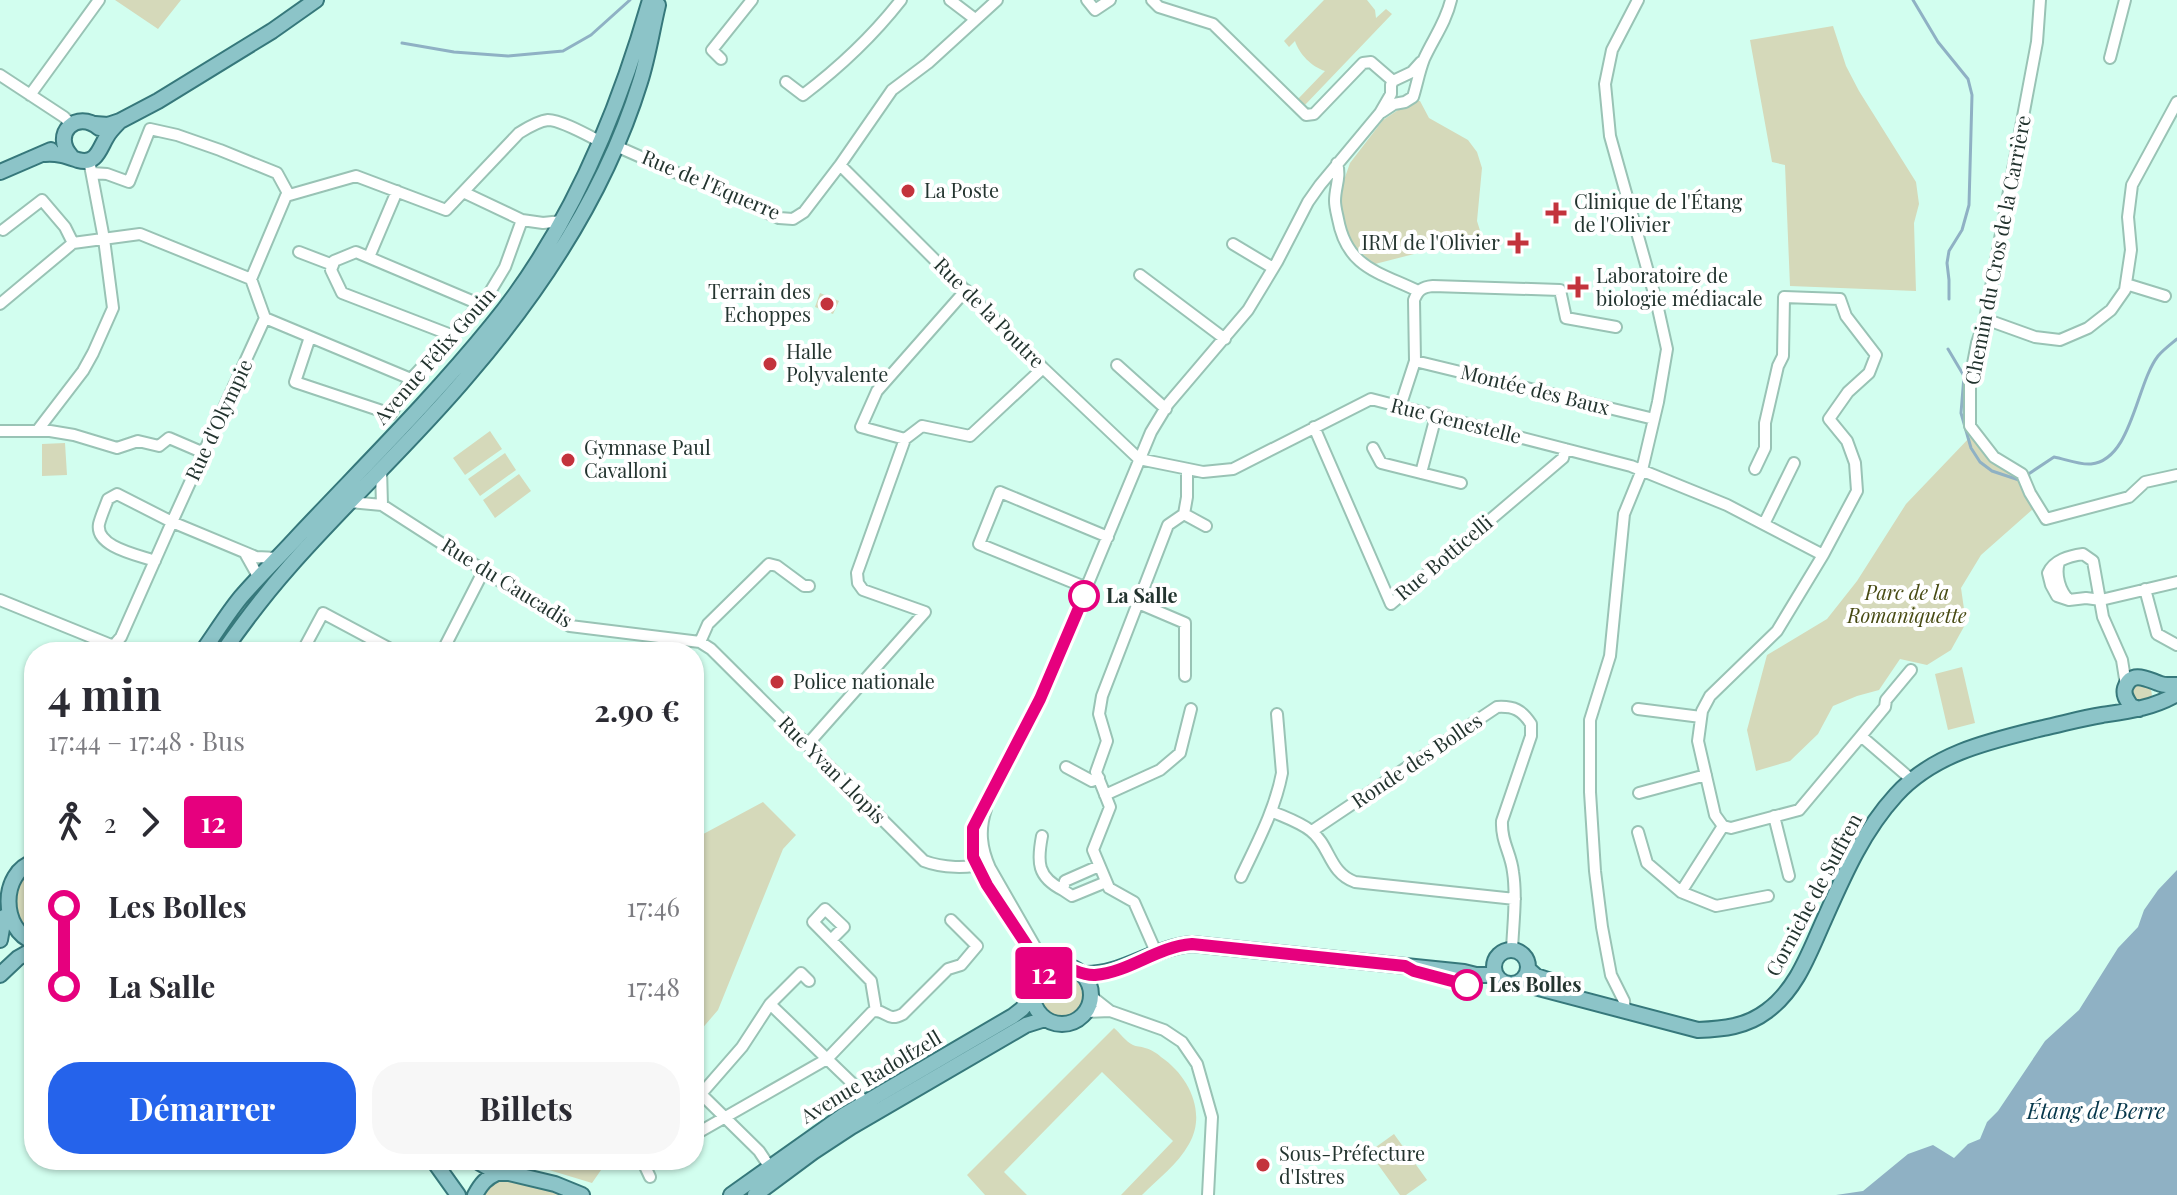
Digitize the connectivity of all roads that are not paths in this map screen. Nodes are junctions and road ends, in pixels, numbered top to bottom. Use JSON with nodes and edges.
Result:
{"nodes":[{"id":1,"x":99,"y":0,"type":"edge"},
{"id":2,"x":316,"y":0,"type":"edge"},
{"id":3,"x":650,"y":0,"type":"edge"},
{"id":4,"x":659,"y":0,"type":"edge"},
{"id":5,"x":752,"y":0,"type":"edge"},
{"id":6,"x":901,"y":0,"type":"edge"},
{"id":7,"x":950,"y":0,"type":"edge"},
{"id":8,"x":997,"y":0,"type":"edge"},
{"id":9,"x":1087,"y":0,"type":"edge"},
{"id":10,"x":1110,"y":0,"type":"edge"},
{"id":11,"x":1152,"y":0,"type":"edge"},
{"id":12,"x":1451,"y":0,"type":"edge"},
{"id":13,"x":1638,"y":0,"type":"edge"},
{"id":14,"x":2040,"y":0,"type":"edge"},
{"id":15,"x":2125,"y":0,"type":"edge"},
{"id":16,"x":975,"y":19,"type":"junction"},
{"id":17,"x":1425,"y":57,"type":"junction"},
{"id":18,"x":2110,"y":58,"type":"dead end"},
{"id":19,"x":721,"y":59,"type":"dead end"},
{"id":20,"x":0,"y":75,"type":"edge"},
{"id":21,"x":1398,"y":78,"type":"junction"},
{"id":22,"x":786,"y":82,"type":"dead end"},
{"id":23,"x":1415,"y":88,"type":"junction"},
{"id":24,"x":1391,"y":94,"type":"junction"},
{"id":25,"x":30,"y":95,"type":"junction"},
{"id":26,"x":1401,"y":102,"type":"junction"},
{"id":27,"x":2177,"y":102,"type":"edge"},
{"id":28,"x":1380,"y":113,"type":"junction"},
{"id":29,"x":120,"y":121,"type":"junction"},
{"id":30,"x":71,"y":124,"type":"junction"},
{"id":31,"x":95,"y":124,"type":"junction"},
{"id":32,"x":63,"y":138,"type":"junction"},
{"id":33,"x":103,"y":142,"type":"junction"},
{"id":34,"x":609,"y":144,"type":"junction"},
{"id":35,"x":45,"y":154,"type":"junction"},
{"id":36,"x":71,"y":156,"type":"junction"},
{"id":37,"x":1337,"y":163,"type":"junction"},
{"id":38,"x":840,"y":165,"type":"junction"},
{"id":39,"x":91,"y":167,"type":"junction"},
{"id":40,"x":0,"y":172,"type":"edge"},
{"id":41,"x":397,"y":191,"type":"junction"},
{"id":42,"x":463,"y":192,"type":"junction"},
{"id":43,"x":289,"y":195,"type":"junction"},
{"id":44,"x":522,"y":220,"type":"junction"},
{"id":45,"x":562,"y":221,"type":"junction"},
{"id":46,"x":3,"y":230,"type":"dead end"},
{"id":47,"x":104,"y":239,"type":"junction"},
{"id":48,"x":73,"y":243,"type":"junction"},
{"id":49,"x":1233,"y":244,"type":"dead end"},
{"id":50,"x":299,"y":252,"type":"dead end"},
{"id":51,"x":369,"y":257,"type":"junction"},
{"id":52,"x":333,"y":265,"type":"junction"},
{"id":53,"x":1273,"y":268,"type":"junction"},
{"id":54,"x":1140,"y":275,"type":"dead end"},
{"id":55,"x":251,"y":279,"type":"junction"},
{"id":56,"x":2126,"y":284,"type":"junction"},
{"id":57,"x":0,"y":286,"type":"edge"},
{"id":58,"x":966,"y":290,"type":"junction"},
{"id":59,"x":1418,"y":291,"type":"junction"},
{"id":60,"x":2165,"y":296,"type":"dead end"},
{"id":61,"x":4,"y":300,"type":"edge"},
{"id":62,"x":479,"y":304,"type":"junction"},
{"id":63,"x":265,"y":318,"type":"junction"},
{"id":64,"x":1985,"y":319,"type":"junction"},
{"id":65,"x":1616,"y":327,"type":"dead end"},
{"id":66,"x":451,"y":335,"type":"junction"},
{"id":67,"x":310,"y":337,"type":"junction"},
{"id":68,"x":1225,"y":339,"type":"junction"},
{"id":69,"x":1415,"y":361,"type":"junction"},
{"id":70,"x":1117,"y":365,"type":"dead end"},
{"id":71,"x":1043,"y":368,"type":"junction"},
{"id":72,"x":411,"y":379,"type":"junction"},
{"id":73,"x":1400,"y":407,"type":"junction"},
{"id":74,"x":1166,"y":409,"type":"junction"},
{"id":75,"x":391,"y":414,"type":"junction"},
{"id":76,"x":1436,"y":416,"type":"junction"},
{"id":77,"x":1654,"y":419,"type":"junction"},
{"id":78,"x":1314,"y":427,"type":"junction"},
{"id":79,"x":398,"y":430,"type":"junction"},
{"id":80,"x":0,"y":431,"type":"edge"},
{"id":81,"x":37,"y":431,"type":"junction"},
{"id":82,"x":905,"y":439,"type":"junction"},
{"id":83,"x":1373,"y":448,"type":"dead end"},
{"id":84,"x":1565,"y":449,"type":"junction"},
{"id":85,"x":204,"y":453,"type":"junction"},
{"id":86,"x":1139,"y":459,"type":"junction"},
{"id":87,"x":1794,"y":463,"type":"dead end"},
{"id":88,"x":381,"y":469,"type":"junction"},
{"id":89,"x":1755,"y":469,"type":"dead end"},
{"id":90,"x":1187,"y":470,"type":"junction"},
{"id":91,"x":1642,"y":470,"type":"junction"},
{"id":92,"x":1421,"y":473,"type":"junction"},
{"id":93,"x":2177,"y":475,"type":"edge"},
{"id":94,"x":1461,"y":483,"type":"dead end"},
{"id":95,"x":350,"y":502,"type":"junction"},
{"id":96,"x":382,"y":505,"type":"junction"},
{"id":97,"x":1184,"y":514,"type":"junction"},
{"id":98,"x":172,"y":522,"type":"junction"},
{"id":99,"x":1764,"y":524,"type":"junction"},
{"id":100,"x":1206,"y":526,"type":"dead end"},
{"id":101,"x":1108,"y":537,"type":"junction"},
{"id":102,"x":245,"y":553,"type":"junction"},
{"id":103,"x":1823,"y":555,"type":"junction"},
{"id":104,"x":278,"y":558,"type":"junction"},
{"id":105,"x":155,"y":561,"type":"junction"},
{"id":106,"x":484,"y":570,"type":"junction"},
{"id":107,"x":259,"y":578,"type":"junction"},
{"id":108,"x":2177,"y":582,"type":"edge"},
{"id":109,"x":809,"y":586,"type":"dead end"},
{"id":110,"x":1087,"y":588,"type":"junction"},
{"id":111,"x":2145,"y":589,"type":"junction"},
{"id":112,"x":0,"y":600,"type":"edge"},
{"id":113,"x":2101,"y":600,"type":"junction"},
{"id":114,"x":1138,"y":603,"type":"junction"},
{"id":115,"x":101,"y":642,"type":"edge"},
{"id":116,"x":117,"y":642,"type":"edge"},
{"id":117,"x":209,"y":642,"type":"edge"},
{"id":118,"x":230,"y":642,"type":"edge"},
{"id":119,"x":307,"y":642,"type":"edge"},
{"id":120,"x":377,"y":642,"type":"edge"},
{"id":121,"x":447,"y":642,"type":"edge"},
{"id":122,"x":695,"y":642,"type":"joint"},
{"id":123,"x":2177,"y":645,"type":"edge"},
{"id":124,"x":704,"y":646,"type":"edge"},
{"id":125,"x":2122,"y":660,"type":"junction"},
{"id":126,"x":1911,"y":670,"type":"dead end"},
{"id":127,"x":1185,"y":676,"type":"dead end"},
{"id":128,"x":2148,"y":679,"type":"junction"},
{"id":129,"x":2177,"y":685,"type":"edge"},
{"id":130,"x":2125,"y":690,"type":"junction"},
{"id":131,"x":2177,"y":694,"type":"edge"},
{"id":132,"x":2144,"y":708,"type":"junction"},
{"id":133,"x":1191,"y":709,"type":"dead end"},
{"id":134,"x":1638,"y":709,"type":"dead end"},
{"id":135,"x":1277,"y":714,"type":"dead end"},
{"id":136,"x":2103,"y":715,"type":"junction"},
{"id":137,"x":1701,"y":717,"type":"junction"},
{"id":138,"x":1861,"y":736,"type":"junction"},
{"id":139,"x":807,"y":745,"type":"junction"},
{"id":140,"x":1066,"y":767,"type":"dead end"},
{"id":141,"x":1706,"y":775,"type":"junction"},
{"id":142,"x":1099,"y":778,"type":"junction"},
{"id":143,"x":1912,"y":780,"type":"junction"},
{"id":144,"x":1639,"y":793,"type":"dead end"},
{"id":145,"x":1105,"y":795,"type":"junction"},
{"id":146,"x":1271,"y":811,"type":"junction"},
{"id":147,"x":1774,"y":816,"type":"junction"},
{"id":148,"x":1723,"y":826,"type":"junction"},
{"id":149,"x":1312,"y":831,"type":"junction"},
{"id":150,"x":1638,"y":832,"type":"dead end"},
{"id":151,"x":1042,"y":836,"type":"dead end"},
{"id":152,"x":982,"y":864,"type":"junction"},
{"id":153,"x":1099,"y":866,"type":"junction"},
{"id":154,"x":7,"y":873,"type":"edge"},
{"id":155,"x":1789,"y":876,"type":"dead end"},
{"id":156,"x":1241,"y":877,"type":"dead end"},
{"id":157,"x":1106,"y":882,"type":"junction"},
{"id":158,"x":1063,"y":890,"type":"junction"},
{"id":159,"x":1681,"y":892,"type":"junction"},
{"id":160,"x":1768,"y":896,"type":"dead end"},
{"id":161,"x":1515,"y":899,"type":"junction"},
{"id":162,"x":2,"y":909,"type":"edge"},
{"id":163,"x":951,"y":920,"type":"dead end"},
{"id":164,"x":24,"y":938,"type":"edge"},
{"id":165,"x":0,"y":940,"type":"edge"},
{"id":166,"x":831,"y":940,"type":"dead end"},
{"id":167,"x":1512,"y":950,"type":"junction"},
{"id":168,"x":1156,"y":952,"type":"junction"},
{"id":169,"x":24,"y":955,"type":"edge"},
{"id":170,"x":1059,"y":966,"type":"junction"},
{"id":171,"x":1123,"y":968,"type":"junction"},
{"id":172,"x":1495,"y":969,"type":"junction"},
{"id":173,"x":1528,"y":969,"type":"junction"},
{"id":174,"x":1082,"y":974,"type":"junction"},
{"id":175,"x":0,"y":975,"type":"edge"},
{"id":176,"x":1038,"y":980,"type":"junction"},
{"id":177,"x":809,"y":981,"type":"dead end"},
{"id":178,"x":1519,"y":983,"type":"junction"},
{"id":179,"x":1091,"y":994,"type":"junction"},
{"id":180,"x":1033,"y":996,"type":"junction"},
{"id":181,"x":770,"y":1004,"type":"junction"},
{"id":182,"x":1624,"y":1006,"type":"junction"},
{"id":183,"x":876,"y":1011,"type":"junction"},
{"id":184,"x":1110,"y":1011,"type":"junction"},
{"id":185,"x":1086,"y":1012,"type":"junction"},
{"id":186,"x":1045,"y":1019,"type":"junction"},
{"id":187,"x":827,"y":1059,"type":"junction"},
{"id":188,"x":704,"y":1091,"type":"edge"},
{"id":189,"x":704,"y":1097,"type":"edge"},
{"id":190,"x":864,"y":1103,"type":"junction"},
{"id":191,"x":725,"y":1117,"type":"junction"},
{"id":192,"x":704,"y":1129,"type":"edge"},
{"id":193,"x":769,"y":1166,"type":"junction"},
{"id":194,"x":440,"y":1170,"type":"edge"},
{"id":195,"x":492,"y":1170,"type":"edge"},
{"id":196,"x":647,"y":1170,"type":"edge"},
{"id":197,"x":497,"y":1173,"type":"junction"},
{"id":198,"x":650,"y":1177,"type":"dead end"},
{"id":199,"x":458,"y":1195,"type":"edge"},
{"id":200,"x":475,"y":1195,"type":"edge"},
{"id":201,"x":582,"y":1195,"type":"edge"},
{"id":202,"x":731,"y":1195,"type":"edge"},
{"id":203,"x":755,"y":1195,"type":"edge"},
{"id":204,"x":1208,"y":1195,"type":"edge"}],
"edges":[{"from":1,"to":25,"type":"street"},
{"from":2,"to":29,"type":"main road"},
{"from":3,"to":34,"type":"main road","name":"Avenue Félix Gouin"},
{"from":4,"to":34,"type":"main road","name":"Avenue Félix Gouin"},
{"from":5,"to":19,"type":"street"},
{"from":6,"to":22,"type":"street"},
{"from":7,"to":16,"type":"street"},
{"from":8,"to":16,"type":"street","name":"Rue de l'Equerre"},
{"from":9,"to":10,"type":"street"},
{"from":11,"to":21,"type":"street"},
{"from":12,"to":17,"type":"street"},
{"from":13,"to":77,"type":"street"},
{"from":14,"to":64,"type":"street","name":"Chemin du Cros de la Carrière"},
{"from":15,"to":18,"type":"street"},
{"from":16,"to":38,"type":"street","name":"Rue de l'Equerre"},
{"from":17,"to":21,"type":"street"},
{"from":17,"to":23,"type":"street"},
{"from":20,"to":25,"type":"street"},
{"from":21,"to":23,"type":"street"},
{"from":21,"to":24,"type":"street"},
{"from":23,"to":26,"type":"street"},
{"from":24,"to":26,"type":"street"},
{"from":24,"to":28,"type":"street"},
{"from":25,"to":30,"type":"street"},
{"from":26,"to":28,"type":"street"},
{"from":27,"to":56,"type":"street"},
{"from":28,"to":37,"type":"street"},
{"from":29,"to":31,"type":"main road"},
{"from":29,"to":33,"type":"main road"},
{"from":30,"to":31,"type":"main road"},
{"from":30,"to":32,"type":"main road"},
{"from":31,"to":33,"type":"main road"},
{"from":32,"to":35,"type":"main road"},
{"from":32,"to":36,"type":"main road"},
{"from":33,"to":39,"type":"main road"},
{"from":34,"to":38,"type":"street","name":"Rue de l'Equerre"},
{"from":34,"to":42,"type":"street","name":"Rue de l'Equerre"},
{"from":34,"to":45,"type":"main road","name":"Avenue Félix Gouin"},
{"from":34,"to":88,"type":"main road","name":"Avenue Félix Gouin"},
{"from":35,"to":36,"type":"main road"},
{"from":35,"to":40,"type":"main road"},
{"from":36,"to":39,"type":"main road"},
{"from":37,"to":53,"type":"street"},
{"from":37,"to":59,"type":"street"},
{"from":38,"to":58,"type":"street","name":"Rue de la Poutre"},
{"from":39,"to":43,"type":"street"},
{"from":39,"to":47,"type":"street"},
{"from":41,"to":42,"type":"street"},
{"from":41,"to":43,"type":"street"},
{"from":41,"to":51,"type":"street"},
{"from":42,"to":44,"type":"street"},
{"from":43,"to":55,"type":"street"},
{"from":44,"to":45,"type":"street"},
{"from":44,"to":62,"type":"street"},
{"from":45,"to":79,"type":"main road","name":"Avenue Félix Gouin"},
{"from":46,"to":48,"type":"street"},
{"from":47,"to":48,"type":"street"},
{"from":47,"to":55,"type":"street"},
{"from":47,"to":81,"type":"street"},
{"from":48,"to":61,"type":"street"},
{"from":49,"to":53,"type":"street"},
{"from":50,"to":52,"type":"street"},
{"from":51,"to":52,"type":"street"},
{"from":51,"to":62,"type":"street"},
{"from":52,"to":66,"type":"street"},
{"from":53,"to":68,"type":"street"},
{"from":54,"to":68,"type":"street"},
{"from":55,"to":63,"type":"street"},
{"from":56,"to":60,"type":"street"},
{"from":56,"to":64,"type":"street"},
{"from":57,"to":61,"type":"street"},
{"from":58,"to":71,"type":"street","name":"Rue de la Poutre"},
{"from":58,"to":82,"type":"street"},
{"from":59,"to":65,"type":"street"},
{"from":59,"to":69,"type":"street"},
{"from":62,"to":66,"type":"street"},
{"from":63,"to":67,"type":"street"},
{"from":63,"to":85,"type":"street","name":"Rue d'Olympie"},
{"from":64,"to":93,"type":"street","name":"Chemin du Cros de la Carrière"},
{"from":66,"to":72,"type":"street"},
{"from":67,"to":72,"type":"street"},
{"from":67,"to":75,"type":"street"},
{"from":68,"to":74,"type":"street"},
{"from":69,"to":73,"type":"street"},
{"from":69,"to":77,"type":"street","name":"Montée des Baux"},
{"from":70,"to":74,"type":"street"},
{"from":71,"to":82,"type":"street"},
{"from":71,"to":86,"type":"street","name":"Rue de la Poutre"},
{"from":72,"to":75,"type":"street"},
{"from":73,"to":76,"type":"street","name":"Rue Genestelle"},
{"from":73,"to":78,"type":"street","name":"Rue Genestelle"},
{"from":74,"to":86,"type":"street"},
{"from":75,"to":79,"type":"street"},
{"from":76,"to":84,"type":"street","name":"Rue Genestelle"},
{"from":76,"to":92,"type":"street"},
{"from":77,"to":91,"type":"street"},
{"from":78,"to":84,"type":"street","name":"Rue Botticelli"},
{"from":78,"to":90,"type":"street","name":"Rue Genestelle"},
{"from":79,"to":104,"type":"main road","name":"Avenue Félix Gouin"},
{"from":80,"to":81,"type":"street"},
{"from":81,"to":85,"type":"street"},
{"from":82,"to":139,"type":"street"},
{"from":83,"to":92,"type":"street"},
{"from":84,"to":91,"type":"street","name":"Rue Genestelle"},
{"from":85,"to":98,"type":"street","name":"Rue d'Olympie"},
{"from":86,"to":90,"type":"street","name":"Rue Genestelle"},
{"from":86,"to":101,"type":"street"},
{"from":87,"to":99,"type":"street"},
{"from":88,"to":95,"type":"main road","name":"Avenue Félix Gouin"},
{"from":88,"to":96,"type":"street"},
{"from":89,"to":103,"type":"street"},
{"from":90,"to":97,"type":"street"},
{"from":91,"to":99,"type":"street","name":"Rue Genestelle"},
{"from":91,"to":182,"type":"street"},
{"from":92,"to":94,"type":"street"},
{"from":95,"to":96,"type":"street","name":"Rue du Caucadis"},
{"from":95,"to":118,"type":"main road","name":"Avenue Félix Gouin"},
{"from":96,"to":106,"type":"street","name":"Rue du Caucadis"},
{"from":97,"to":100,"type":"street"},
{"from":97,"to":114,"type":"street"},
{"from":98,"to":102,"type":"street"},
{"from":98,"to":105,"type":"street","name":"Rue d'Olympie"},
{"from":98,"to":105,"type":"street"},
{"from":99,"to":103,"type":"street","name":"Rue Genestelle"},
{"from":101,"to":110,"type":"street"},
{"from":101,"to":110,"type":"street"},
{"from":102,"to":104,"type":"street"},
{"from":102,"to":107,"type":"street"},
{"from":103,"to":137,"type":"street"},
{"from":104,"to":107,"type":"main road","name":"Avenue Félix Gouin"},
{"from":105,"to":116,"type":"street","name":"Rue d'Olympie"},
{"from":106,"to":121,"type":"street"},
{"from":106,"to":122,"type":"street","name":"Rue du Caucadis"},
{"from":107,"to":117,"type":"main road","name":"Avenue Félix Gouin"},
{"from":108,"to":111,"type":"street"},
{"from":109,"to":122,"type":"street"},
{"from":110,"to":152,"type":"street"},
{"from":111,"to":113,"type":"street"},
{"from":111,"to":123,"type":"street"},
{"from":112,"to":115,"type":"street","name":"Rue d'Olympie"},
{"from":113,"to":113,"type":"street"},
{"from":113,"to":125,"type":"street"},
{"from":114,"to":127,"type":"street"},
{"from":114,"to":142,"type":"street"},
{"from":119,"to":120,"type":"street"},
{"from":124,"to":139,"type":"street","name":"Rue Yvan Llopis"},
{"from":125,"to":128,"type":"street"},
{"from":125,"to":130,"type":"street"},
{"from":126,"to":138,"type":"street"},
{"from":128,"to":129,"type":"main road"},
{"from":128,"to":130,"type":"main road"},
{"from":128,"to":132,"type":"main road"},
{"from":130,"to":132,"type":"main road"},
{"from":130,"to":136,"type":"main road"},
{"from":131,"to":132,"type":"main road","name":"Corniche de Suffren"},
{"from":132,"to":136,"type":"main road","name":"Corniche de Suffren"},
{"from":133,"to":145,"type":"street"},
{"from":134,"to":137,"type":"street"},
{"from":135,"to":146,"type":"street"},
{"from":136,"to":143,"type":"main road","name":"Corniche de Suffren"},
{"from":137,"to":141,"type":"street"},
{"from":138,"to":143,"type":"street"},
{"from":138,"to":147,"type":"street"},
{"from":139,"to":152,"type":"street","name":"Rue Yvan Llopis"},
{"from":140,"to":142,"type":"street"},
{"from":141,"to":144,"type":"street"},
{"from":141,"to":148,"type":"street"},
{"from":142,"to":145,"type":"street"},
{"from":143,"to":182,"type":"main road","name":"Corniche de Suffren"},
{"from":145,"to":153,"type":"street"},
{"from":146,"to":149,"type":"street"},
{"from":146,"to":156,"type":"street"},
{"from":147,"to":148,"type":"street"},
{"from":147,"to":155,"type":"street"},
{"from":148,"to":159,"type":"street"},
{"from":149,"to":161,"type":"street"},
{"from":149,"to":161,"type":"street","name":"Ronde des Bolles"},
{"from":150,"to":159,"type":"street"},
{"from":151,"to":158,"type":"street"},
{"from":152,"to":170,"type":"street"},
{"from":152,"to":176,"type":"street"},
{"from":153,"to":157,"type":"street"},
{"from":153,"to":158,"type":"street"},
{"from":154,"to":162,"type":"main road"},
{"from":157,"to":158,"type":"street"},
{"from":157,"to":168,"type":"street"},
{"from":159,"to":160,"type":"street"},
{"from":161,"to":167,"type":"street","name":"Ronde des Bolles"},
{"from":162,"to":164,"type":"main road"},
{"from":162,"to":165,"type":"main road"},
{"from":163,"to":183,"type":"street"},
{"from":166,"to":183,"type":"street"},
{"from":167,"to":172,"type":"main road"},
{"from":167,"to":173,"type":"main road"},
{"from":168,"to":171,"type":"main road"},
{"from":168,"to":172,"type":"main road"},
{"from":169,"to":175,"type":"main road"},
{"from":170,"to":174,"type":"main road"},
{"from":170,"to":176,"type":"main road"},
{"from":171,"to":174,"type":"main road"},
{"from":171,"to":179,"type":"main road"},
{"from":172,"to":178,"type":"main road"},
{"from":173,"to":178,"type":"main road"},
{"from":173,"to":182,"type":"main road"},
{"from":174,"to":179,"type":"main road"},
{"from":176,"to":180,"type":"main road"},
{"from":177,"to":181,"type":"street"},
{"from":178,"to":182,"type":"main road"},
{"from":179,"to":184,"type":"street"},
{"from":179,"to":185,"type":"main road"},
{"from":180,"to":186,"type":"main road"},
{"from":180,"to":190,"type":"main road","name":"Avenue Radolfzell"},
{"from":181,"to":187,"type":"street"},
{"from":181,"to":188,"type":"street"},
{"from":183,"to":187,"type":"street"},
{"from":184,"to":185,"type":"street"},
{"from":184,"to":204,"type":"street"},
{"from":185,"to":186,"type":"main road"},
{"from":186,"to":203,"type":"main road","name":"Avenue Radolfzell"},
{"from":187,"to":190,"type":"street"},
{"from":187,"to":191,"type":"street"},
{"from":189,"to":191,"type":"street"},
{"from":190,"to":193,"type":"main road","name":"Avenue Radolfzell"},
{"from":191,"to":192,"type":"street"},
{"from":191,"to":193,"type":"street"},
{"from":193,"to":202,"type":"main road","name":"Avenue Radolfzell"},
{"from":194,"to":199,"type":"main road"},
{"from":195,"to":197,"type":"main road"},
{"from":196,"to":198,"type":"street"},
{"from":197,"to":200,"type":"main road"},
{"from":197,"to":201,"type":"main road"}]}
